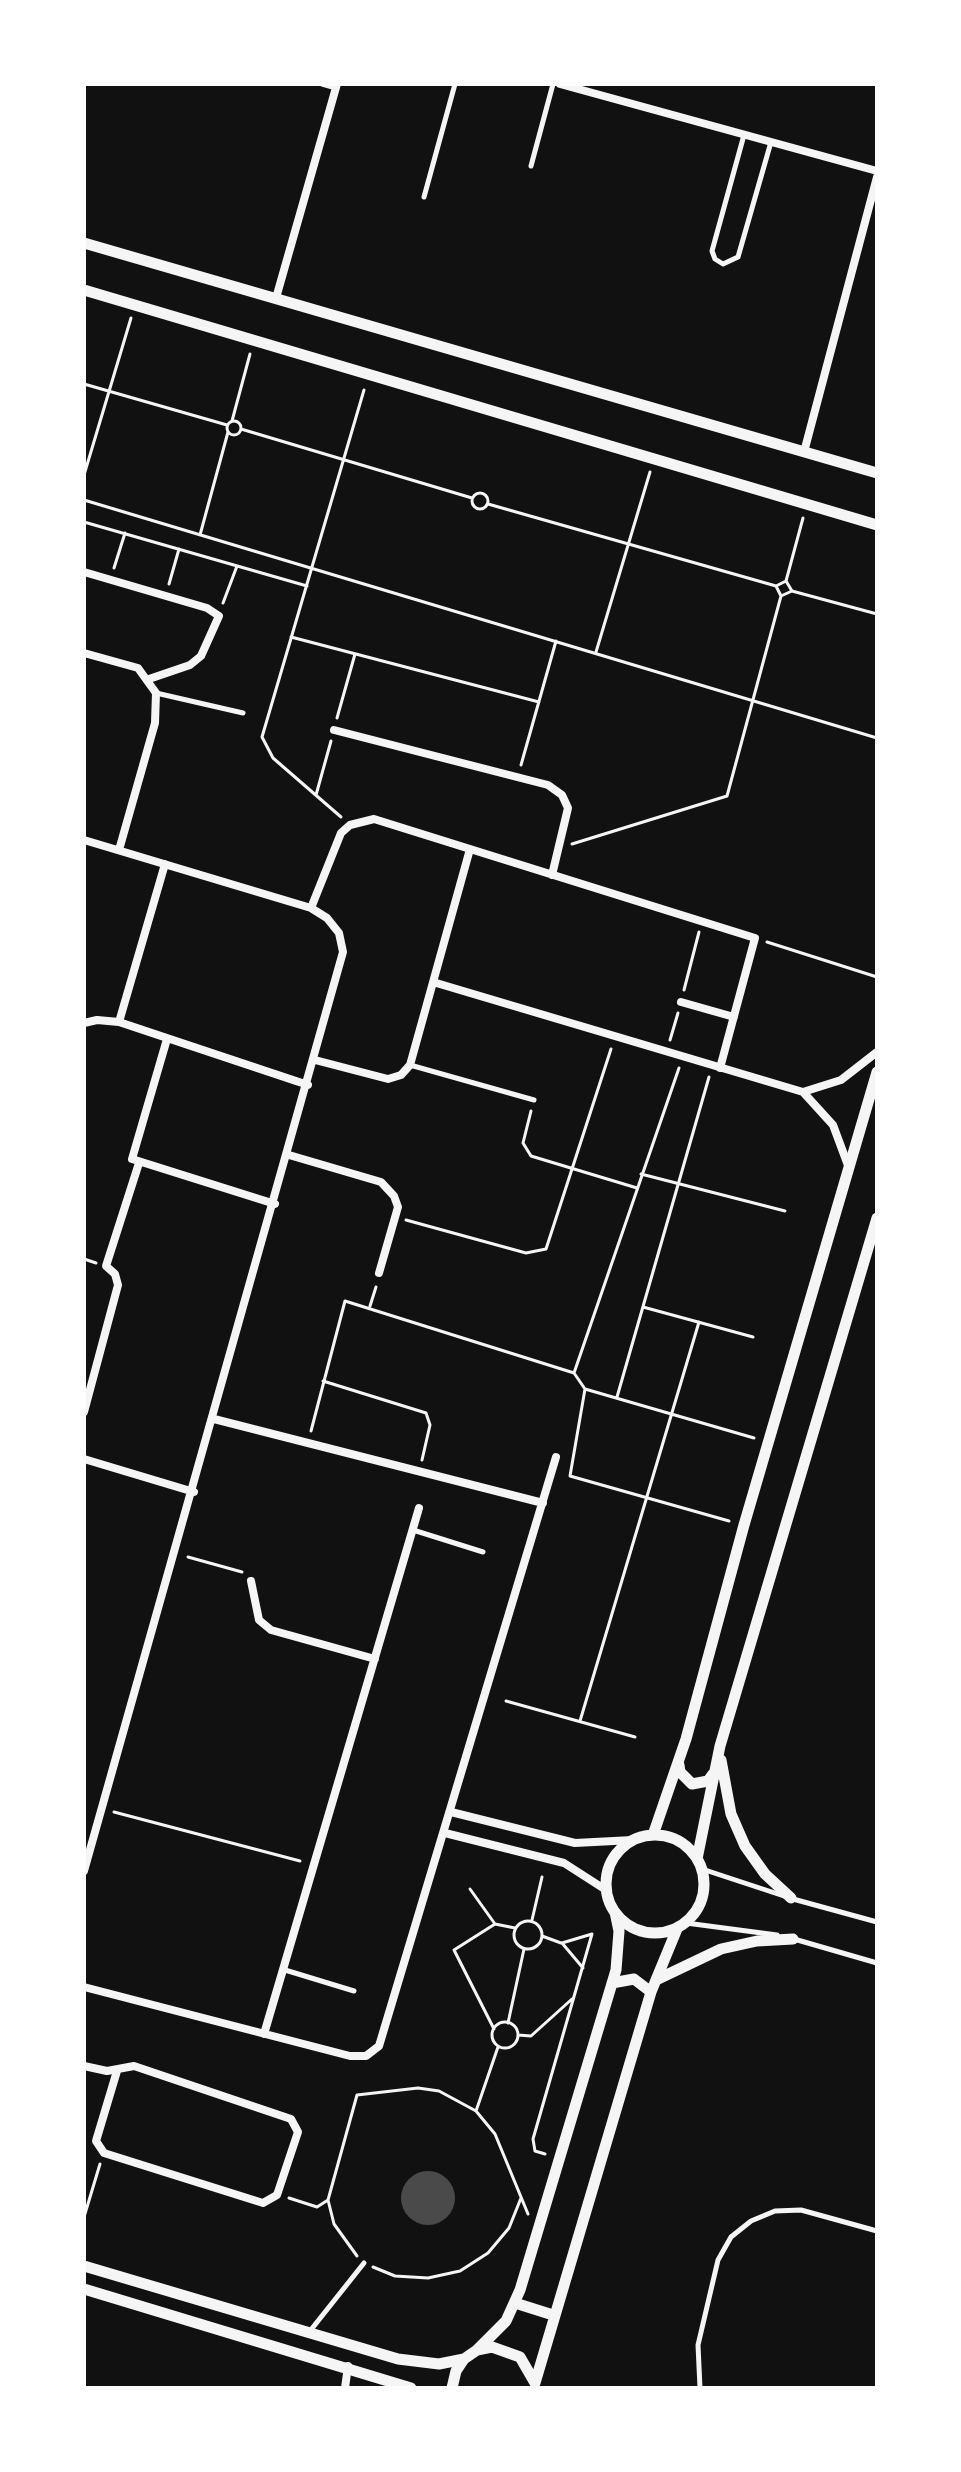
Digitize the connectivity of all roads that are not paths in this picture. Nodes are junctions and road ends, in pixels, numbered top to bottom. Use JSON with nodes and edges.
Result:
{"nodes":[{"id":1,"x":322,"y":84,"type":"edge"},
{"id":2,"x":455,"y":84,"type":"edge"},
{"id":3,"x":553,"y":84,"type":"edge"},
{"id":4,"x":560,"y":84,"type":"edge"},
{"id":5,"x":601,"y":84,"type":"edge"},
{"id":6,"x":337,"y":86,"type":"edge"},
{"id":7,"x":597,"y":95,"type":"junction"},
{"id":8,"x":744,"y":134,"type":"junction"},
{"id":9,"x":771,"y":142,"type":"junction"},
{"id":10,"x":531,"y":166,"type":"dead end"},
{"id":11,"x":877,"y":171,"type":"edge"},
{"id":12,"x":877,"y":177,"type":"edge"},
{"id":13,"x":424,"y":197,"type":"dead end"},
{"id":14,"x":84,"y":243,"type":"edge"},
{"id":15,"x":84,"y":290,"type":"edge"},
{"id":16,"x":276,"y":298,"type":"junction"},
{"id":17,"x":804,"y":452,"type":"junction"},
{"id":18,"x":877,"y":473,"type":"edge"},
{"id":19,"x":877,"y":525,"type":"edge"},
{"id":20,"x":84,"y":572,"type":"edge"},
{"id":21,"x":84,"y":653,"type":"edge"},
{"id":22,"x":149,"y":679,"type":"junction"},
{"id":23,"x":156,"y":693,"type":"junction"},
{"id":24,"x":243,"y":713,"type":"dead end"},
{"id":25,"x":334,"y":730,"type":"dead end"},
{"id":26,"x":84,"y":840,"type":"edge"},
{"id":27,"x":470,"y":849,"type":"junction"},
{"id":28,"x":119,"y":850,"type":"junction"},
{"id":29,"x":165,"y":864,"type":"junction"},
{"id":30,"x":552,"y":875,"type":"junction"},
{"id":31,"x":311,"y":908,"type":"junction"},
{"id":32,"x":433,"y":982,"type":"junction"},
{"id":33,"x":681,"y":1002,"type":"road end"},
{"id":34,"x":734,"y":1017,"type":"junction"},
{"id":35,"x":119,"y":1022,"type":"junction"},
{"id":36,"x":84,"y":1023,"type":"edge"},
{"id":37,"x":167,"y":1039,"type":"junction"},
{"id":38,"x":877,"y":1052,"type":"edge"},
{"id":39,"x":315,"y":1060,"type":"junction"},
{"id":40,"x":410,"y":1065,"type":"junction"},
{"id":41,"x":716,"y":1066,"type":"junction"},
{"id":42,"x":877,"y":1072,"type":"edge"},
{"id":43,"x":308,"y":1085,"type":"junction"},
{"id":44,"x":803,"y":1092,"type":"junction"},
{"id":45,"x":534,"y":1100,"type":"road end"},
{"id":46,"x":289,"y":1155,"type":"junction"},
{"id":47,"x":139,"y":1163,"type":"junction"},
{"id":48,"x":849,"y":1169,"type":"junction"},
{"id":49,"x":275,"y":1204,"type":"junction"},
{"id":50,"x":877,"y":1218,"type":"edge"},
{"id":51,"x":379,"y":1273,"type":"road end"},
{"id":52,"x":84,"y":1412,"type":"edge"},
{"id":53,"x":214,"y":1419,"type":"junction"},
{"id":54,"x":556,"y":1457,"type":"dead end"},
{"id":55,"x":84,"y":1459,"type":"edge"},
{"id":56,"x":194,"y":1492,"type":"junction"},
{"id":57,"x":543,"y":1503,"type":"junction"},
{"id":58,"x":419,"y":1508,"type":"dead end"},
{"id":59,"x":412,"y":1530,"type":"junction"},
{"id":60,"x":483,"y":1552,"type":"dead end"},
{"id":61,"x":251,"y":1581,"type":"road end"},
{"id":62,"x":375,"y":1659,"type":"junction"},
{"id":63,"x":720,"y":1746,"type":"junction"},
{"id":64,"x":679,"y":1764,"type":"junction"},
{"id":65,"x":713,"y":1774,"type":"junction"},
{"id":66,"x":451,"y":1812,"type":"junction"},
{"id":67,"x":84,"y":1829,"type":"edge"},
{"id":68,"x":95,"y":1832,"type":"junction"},
{"id":69,"x":445,"y":1833,"type":"junction"},
{"id":70,"x":653,"y":1835,"type":"junction"},
{"id":71,"x":633,"y":1840,"type":"junction"},
{"id":72,"x":700,"y":1864,"type":"junction"},
{"id":73,"x":84,"y":1871,"type":"edge"},
{"id":74,"x":606,"y":1890,"type":"junction"},
{"id":75,"x":791,"y":1898,"type":"junction"},
{"id":76,"x":615,"y":1912,"type":"junction"},
{"id":77,"x":877,"y":1922,"type":"edge"},
{"id":78,"x":682,"y":1926,"type":"junction"},
{"id":79,"x":793,"y":1939,"type":"junction"},
{"id":80,"x":877,"y":1963,"type":"edge"},
{"id":81,"x":285,"y":1970,"type":"junction"},
{"id":82,"x":612,"y":1983,"type":"junction"},
{"id":83,"x":653,"y":1986,"type":"junction"},
{"id":84,"x":84,"y":1987,"type":"edge"},
{"id":85,"x":354,"y":1991,"type":"dead end"},
{"id":86,"x":264,"y":2034,"type":"junction"},
{"id":87,"x":84,"y":2066,"type":"edge"},
{"id":88,"x":117,"y":2071,"type":"junction"},
{"id":89,"x":877,"y":2231,"type":"edge"},
{"id":90,"x":364,"y":2263,"type":"road end"},
{"id":91,"x":84,"y":2266,"type":"edge"},
{"id":92,"x":84,"y":2289,"type":"edge"},
{"id":93,"x":515,"y":2303,"type":"junction"},
{"id":94,"x":553,"y":2315,"type":"junction"},
{"id":95,"x":308,"y":2334,"type":"junction"},
{"id":96,"x":477,"y":2350,"type":"junction"},
{"id":97,"x":464,"y":2359,"type":"junction"},
{"id":98,"x":418,"y":2363,"type":"junction"},
{"id":99,"x":348,"y":2366,"type":"junction"},
{"id":100,"x":535,"y":2386,"type":"edge"},
{"id":101,"x":409,"y":2387,"type":"edge"},
{"id":102,"x":345,"y":2388,"type":"edge"},
{"id":103,"x":452,"y":2388,"type":"edge"},
{"id":104,"x":700,"y":2388,"type":"edge"}],
"edges":[{"from":1,"to":6,"type":"lane"},
{"from":2,"to":13,"type":"lane"},
{"from":3,"to":10,"type":"lane"},
{"from":4,"to":7,"type":"street"},
{"from":5,"to":7,"type":"street"},
{"from":6,"to":16,"type":"street"},
{"from":7,"to":8,"type":"street"},
{"from":8,"to":9,"type":"street"},
{"from":8,"to":9,"type":"lane"},
{"from":9,"to":11,"type":"street"},
{"from":12,"to":17,"type":"street"},
{"from":14,"to":16,"type":"street"},
{"from":15,"to":19,"type":"street"},
{"from":16,"to":17,"type":"street"},
{"from":17,"to":18,"type":"street"},
{"from":20,"to":22,"type":"street"},
{"from":21,"to":22,"type":"street"},
{"from":22,"to":23,"type":"street"},
{"from":23,"to":24,"type":"lane"},
{"from":23,"to":28,"type":"street"},
{"from":25,"to":30,"type":"street"},
{"from":26,"to":28,"type":"street"},
{"from":27,"to":30,"type":"street"},
{"from":27,"to":31,"type":"street"},
{"from":27,"to":32,"type":"street"},
{"from":28,"to":29,"type":"street"},
{"from":29,"to":31,"type":"street"},
{"from":29,"to":35,"type":"street"},
{"from":30,"to":34,"type":"street"},
{"from":31,"to":39,"type":"street"},
{"from":32,"to":40,"type":"street"},
{"from":32,"to":41,"type":"street"},
{"from":33,"to":34,"type":"street"},
{"from":34,"to":41,"type":"street"},
{"from":35,"to":36,"type":"street"},
{"from":35,"to":37,"type":"street"},
{"from":37,"to":43,"type":"street"},
{"from":37,"to":47,"type":"street"},
{"from":38,"to":44,"type":"street"},
{"from":39,"to":40,"type":"street"},
{"from":39,"to":43,"type":"street"},
{"from":40,"to":45,"type":"lane"},
{"from":41,"to":44,"type":"street"},
{"from":42,"to":48,"type":"street"},
{"from":43,"to":46,"type":"street"},
{"from":44,"to":48,"type":"street"},
{"from":46,"to":49,"type":"street"},
{"from":46,"to":51,"type":"street"},
{"from":47,"to":49,"type":"street"},
{"from":47,"to":52,"type":"street"},
{"from":48,"to":64,"type":"street"},
{"from":49,"to":53,"type":"street"},
{"from":50,"to":63,"type":"street"},
{"from":53,"to":56,"type":"street"},
{"from":53,"to":57,"type":"street"},
{"from":54,"to":57,"type":"street"},
{"from":55,"to":56,"type":"street"},
{"from":56,"to":68,"type":"street"},
{"from":57,"to":66,"type":"street"},
{"from":58,"to":59,"type":"street"},
{"from":59,"to":60,"type":"lane"},
{"from":59,"to":62,"type":"street"},
{"from":61,"to":62,"type":"street"},
{"from":62,"to":81,"type":"street"},
{"from":63,"to":65,"type":"street"},
{"from":63,"to":75,"type":"street"},
{"from":64,"to":65,"type":"street"},
{"from":64,"to":70,"type":"street"},
{"from":65,"to":72,"type":"street"},
{"from":66,"to":69,"type":"street"},
{"from":66,"to":71,"type":"street"},
{"from":67,"to":68,"type":"street"},
{"from":68,"to":73,"type":"street"},
{"from":69,"to":74,"type":"street"},
{"from":69,"to":86,"type":"street"},
{"from":70,"to":71,"type":"street"},
{"from":70,"to":72,"type":"street"},
{"from":71,"to":74,"type":"street"},
{"from":72,"to":75,"type":"lane"},
{"from":72,"to":78,"type":"street"},
{"from":74,"to":76,"type":"street"},
{"from":75,"to":77,"type":"lane"},
{"from":76,"to":78,"type":"street"},
{"from":76,"to":82,"type":"street"},
{"from":78,"to":79,"type":"lane"},
{"from":78,"to":83,"type":"street"},
{"from":79,"to":80,"type":"lane"},
{"from":79,"to":83,"type":"street"},
{"from":81,"to":85,"type":"lane"},
{"from":81,"to":86,"type":"street"},
{"from":82,"to":83,"type":"street"},
{"from":82,"to":93,"type":"street"},
{"from":83,"to":94,"type":"street"},
{"from":84,"to":86,"type":"street"},
{"from":87,"to":88,"type":"street"},
{"from":88,"to":88,"type":"street"},
{"from":89,"to":104,"type":"lane"},
{"from":90,"to":95,"type":"lane"},
{"from":91,"to":95,"type":"street"},
{"from":92,"to":99,"type":"street"},
{"from":93,"to":94,"type":"street"},
{"from":93,"to":96,"type":"street"},
{"from":94,"to":100,"type":"street"},
{"from":95,"to":98,"type":"street"},
{"from":96,"to":97,"type":"street"},
{"from":96,"to":100,"type":"street"},
{"from":97,"to":98,"type":"street"},
{"from":97,"to":103,"type":"street"},
{"from":98,"to":101,"type":"street"},
{"from":99,"to":101,"type":"street"},
{"from":99,"to":102,"type":"street"}]}
